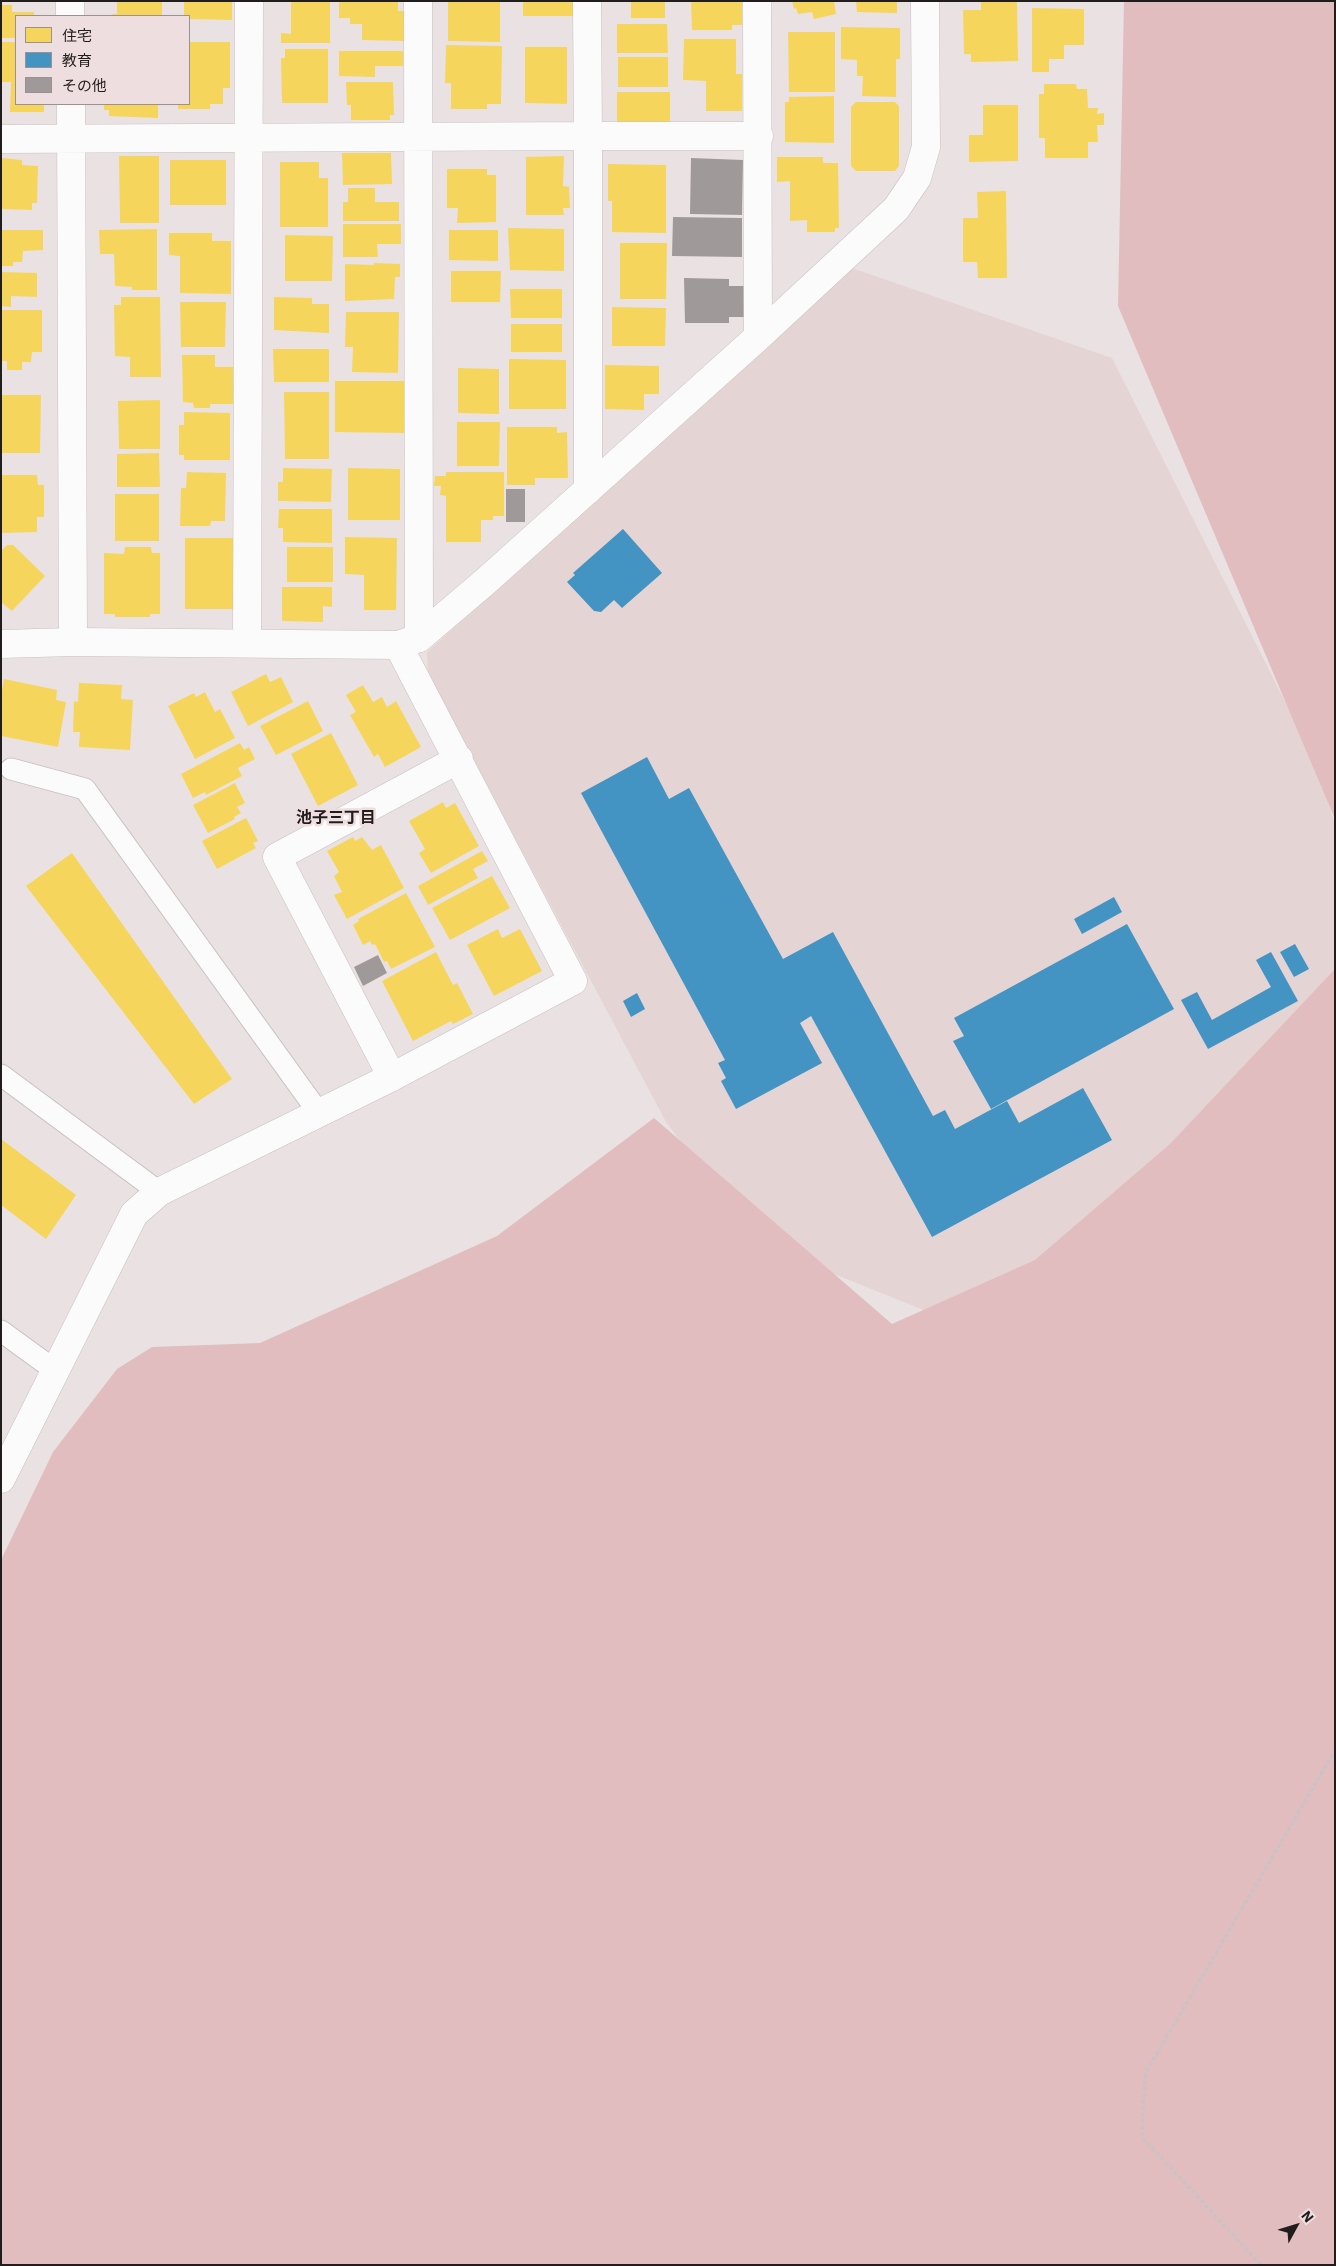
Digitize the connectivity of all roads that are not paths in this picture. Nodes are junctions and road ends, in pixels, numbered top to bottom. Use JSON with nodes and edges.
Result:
{"nodes":[{"id":1,"x":70,"y":1,"type":"edge"},
{"id":2,"x":249,"y":1,"type":"edge"},
{"id":3,"x":418,"y":1,"type":"edge"},
{"id":4,"x":587,"y":1,"type":"edge"},
{"id":5,"x":757,"y":1,"type":"edge"},
{"id":6,"x":925,"y":1,"type":"edge"},
{"id":7,"x":70,"y":15,"type":"edge"},
{"id":8,"x":70,"y":105,"type":"edge"},
{"id":9,"x":588,"y":136,"type":"junction"},
{"id":10,"x":759,"y":136,"type":"junction"},
{"id":11,"x":249,"y":137,"type":"junction"},
{"id":12,"x":417,"y":137,"type":"junction"},
{"id":13,"x":71,"y":138,"type":"junction"},
{"id":14,"x":1,"y":139,"type":"edge"},
{"id":15,"x":758,"y":337,"type":"junction"},
{"id":16,"x":588,"y":490,"type":"junction"},
{"id":17,"x":73,"y":642,"type":"junction"},
{"id":18,"x":408,"y":642,"type":"junction"},
{"id":19,"x":247,"y":643,"type":"junction"},
{"id":20,"x":1,"y":644,"type":"edge"},
{"id":21,"x":459,"y":759,"type":"junction"},
{"id":22,"x":11,"y":769,"type":"dead end"},
{"id":23,"x":1,"y":1075,"type":"edge"},
{"id":24,"x":392,"y":1077,"type":"junction"},
{"id":25,"x":320,"y":1113,"type":"junction"},
{"id":26,"x":159,"y":1192,"type":"junction"},
{"id":27,"x":1,"y":1331,"type":"edge"},
{"id":28,"x":56,"y":1371,"type":"junction"},
{"id":29,"x":1,"y":1479,"type":"edge"}],
"edges":[{"from":1,"to":7,"type":"street"},
{"from":2,"to":11,"type":"street"},
{"from":3,"to":12,"type":"street"},
{"from":4,"to":9,"type":"street"},
{"from":5,"to":10,"type":"street"},
{"from":6,"to":15,"type":"street"},
{"from":8,"to":13,"type":"street"},
{"from":9,"to":10,"type":"street"},
{"from":9,"to":12,"type":"street"},
{"from":9,"to":16,"type":"street"},
{"from":10,"to":15,"type":"street"},
{"from":11,"to":12,"type":"street"},
{"from":11,"to":13,"type":"street"},
{"from":11,"to":19,"type":"street"},
{"from":12,"to":18,"type":"street"},
{"from":13,"to":14,"type":"street"},
{"from":13,"to":17,"type":"street"},
{"from":15,"to":16,"type":"street"},
{"from":16,"to":18,"type":"street"},
{"from":17,"to":19,"type":"street"},
{"from":17,"to":20,"type":"street"},
{"from":18,"to":19,"type":"street"},
{"from":18,"to":21,"type":"street"},
{"from":21,"to":24,"type":"street"},
{"from":21,"to":24,"type":"street"},
{"from":22,"to":25,"type":"lane"},
{"from":23,"to":26,"type":"lane"},
{"from":24,"to":25,"type":"street"},
{"from":25,"to":26,"type":"street"},
{"from":26,"to":28,"type":"street"},
{"from":27,"to":28,"type":"lane"},
{"from":28,"to":29,"type":"street"}]}
